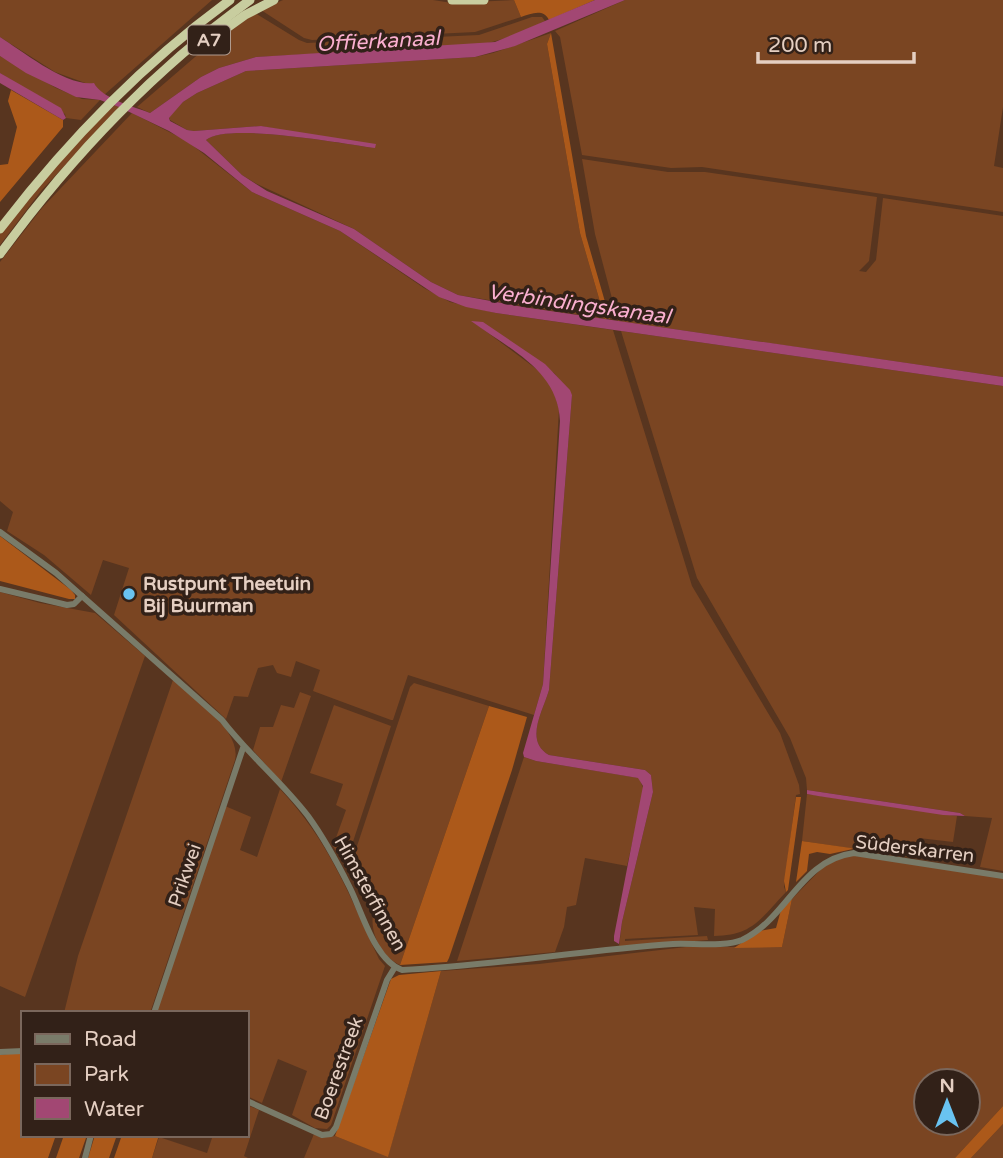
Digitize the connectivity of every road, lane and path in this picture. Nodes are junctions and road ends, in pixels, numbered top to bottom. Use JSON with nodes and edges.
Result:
{"nodes":[{"id":1,"x":230,"y":0,"type":"edge"},
{"id":2,"x":250,"y":0,"type":"edge"},
{"id":3,"x":274,"y":0,"type":"edge"},
{"id":4,"x":452,"y":0,"type":"edge"},
{"id":5,"x":484,"y":0,"type":"edge"},
{"id":6,"x":147,"y":86,"type":"junction"},
{"id":7,"x":0,"y":229,"type":"edge"},
{"id":8,"x":0,"y":254,"type":"edge"},
{"id":9,"x":0,"y":532,"type":"edge"},
{"id":10,"x":0,"y":589,"type":"edge"},
{"id":11,"x":82,"y":596,"type":"junction"},
{"id":12,"x":243,"y":748,"type":"junction"},
{"id":13,"x":1003,"y":876,"type":"edge"},
{"id":14,"x":730,"y":943,"type":"joint"},
{"id":15,"x":395,"y":967,"type":"junction"},
{"id":16,"x":155,"y":1011,"type":"edge"},
{"id":17,"x":21,"y":1051,"type":"edge"},
{"id":18,"x":0,"y":1052,"type":"edge"},
{"id":19,"x":248,"y":1101,"type":"edge"},
{"id":20,"x":90,"y":1137,"type":"edge"},
{"id":21,"x":85,"y":1158,"type":"edge"}],
"edges":[{"from":1,"to":7,"type":"highway","number":"A7"},
{"from":2,"to":6,"type":"highway","number":"A7"},
{"from":3,"to":6,"type":"highway","number":"A7"},
{"from":4,"to":5,"type":"highway"},
{"from":6,"to":8,"type":"highway","number":"A7"},
{"from":9,"to":11,"type":"street","name":"Himsterfinnen"},
{"from":10,"to":11,"type":"street"},
{"from":11,"to":12,"type":"street","name":"Himsterfinnen"},
{"from":12,"to":15,"type":"street","name":"Himsterfinnen"},
{"from":12,"to":16,"type":"street","name":"Prikwei"},
{"from":13,"to":14,"type":"street","name":"Sûderskarren"},
{"from":14,"to":15,"type":"street","name":"Himsterfinnen"},
{"from":15,"to":19,"type":"street","name":"Boerestreek"},
{"from":17,"to":18,"type":"street"},
{"from":20,"to":21,"type":"street"}]}
